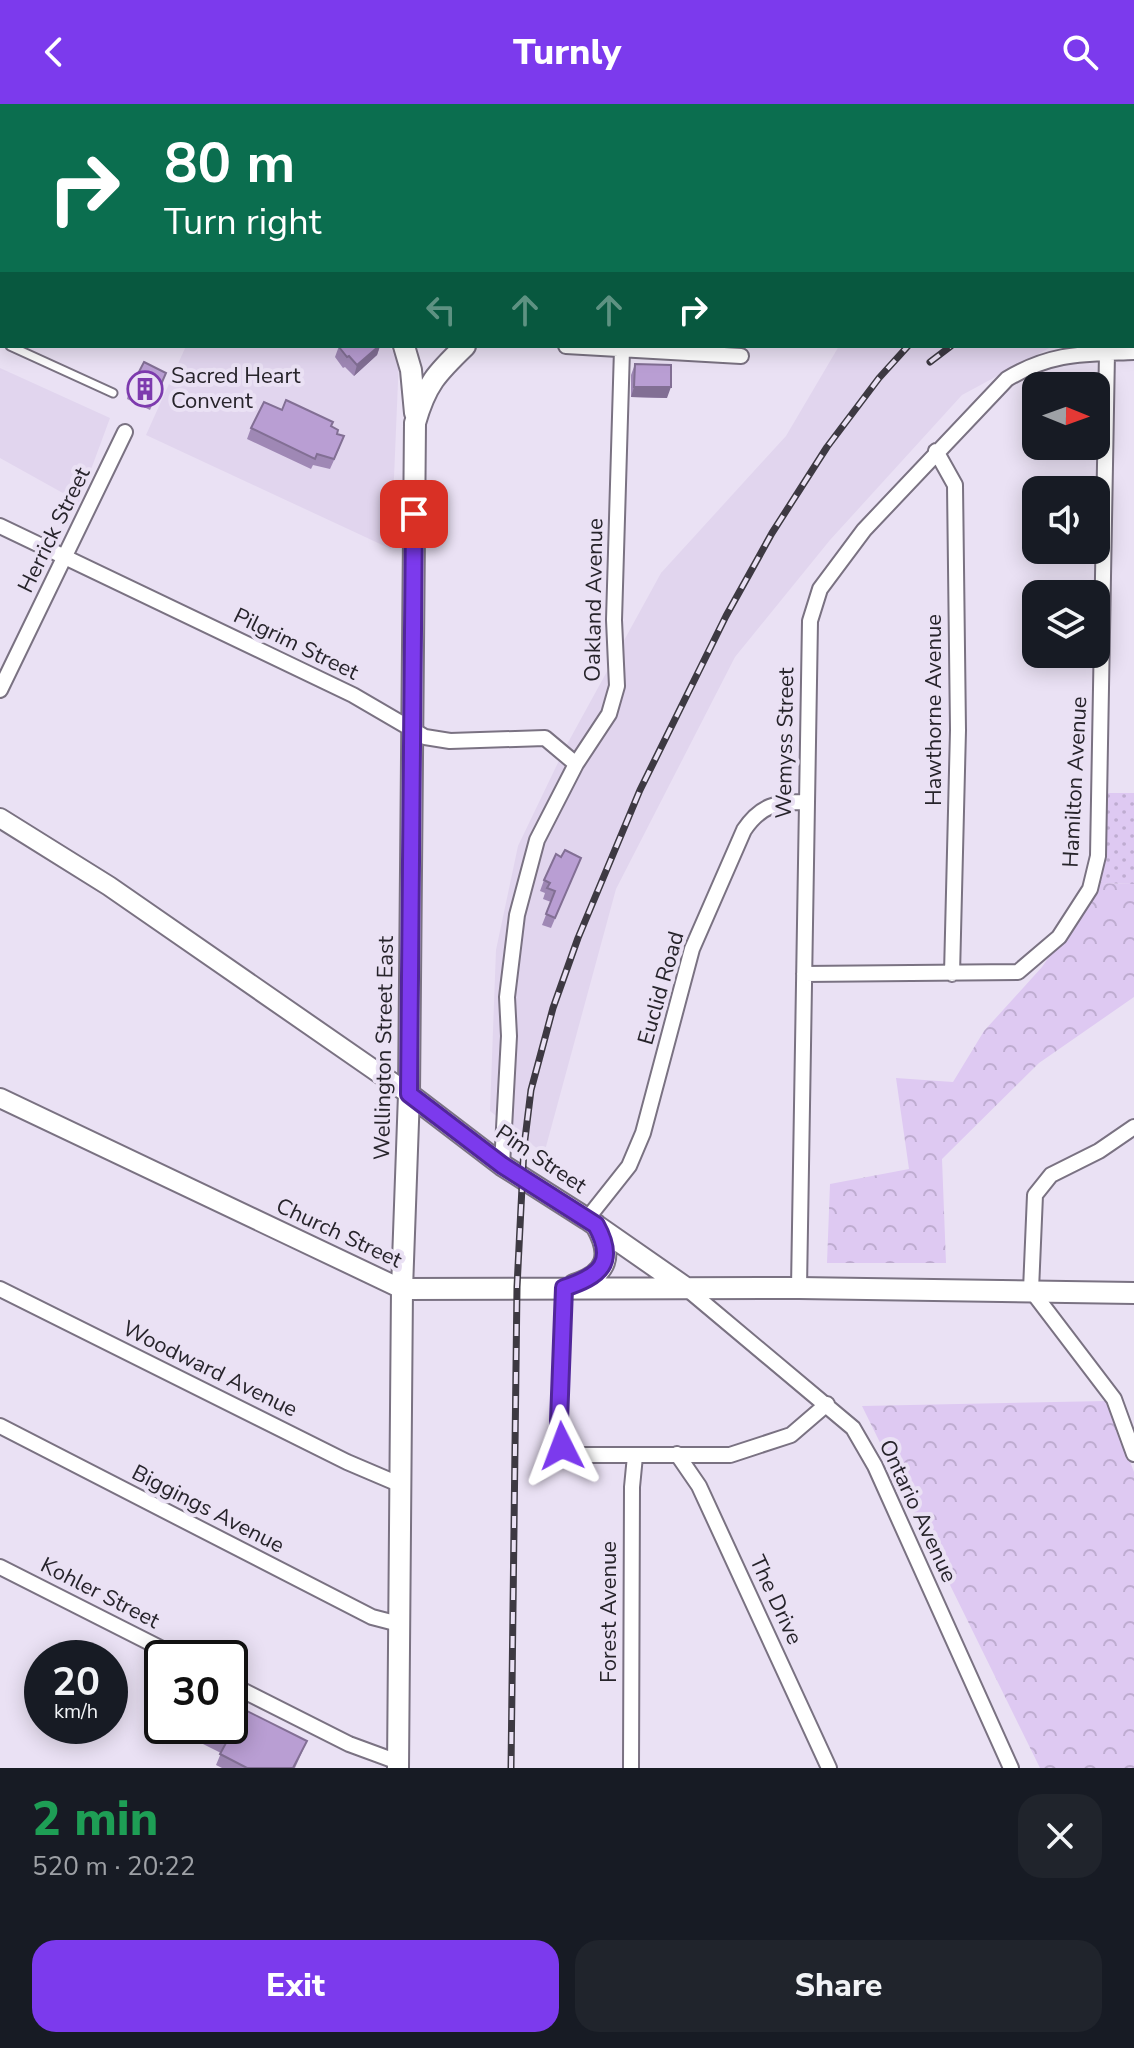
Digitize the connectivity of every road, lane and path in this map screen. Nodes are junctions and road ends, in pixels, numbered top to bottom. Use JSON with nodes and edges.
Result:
{"nodes":[{"id":1,"x":14,"y":348,"type":"edge"},
{"id":2,"x":405,"y":348,"type":"edge"},
{"id":3,"x":463,"y":348,"type":"edge"},
{"id":4,"x":603,"y":348,"type":"edge"},
{"id":5,"x":622,"y":349,"type":"junction"},
{"id":6,"x":1134,"y":352,"type":"edge"},
{"id":7,"x":1107,"y":353,"type":"junction"},
{"id":8,"x":741,"y":356,"type":"dead end"},
{"id":9,"x":113,"y":393,"type":"dead end"},
{"id":10,"x":415,"y":423,"type":"junction"},
{"id":11,"x":125,"y":432,"type":"dead end"},
{"id":12,"x":936,"y":451,"type":"junction"},
{"id":13,"x":0,"y":526,"type":"edge"},
{"id":14,"x":66,"y":557,"type":"junction"},
{"id":15,"x":0,"y":690,"type":"edge"},
{"id":16,"x":411,"y":728,"type":"junction"},
{"id":17,"x":576,"y":764,"type":"junction"},
{"id":18,"x":806,"y":802,"type":"junction"},
{"id":19,"x":0,"y":818,"type":"edge"},
{"id":20,"x":804,"y":974,"type":"junction"},
{"id":21,"x":952,"y":974,"type":"junction"},
{"id":22,"x":409,"y":1094,"type":"junction"},
{"id":23,"x":0,"y":1098,"type":"edge"},
{"id":24,"x":1134,"y":1127,"type":"edge"},
{"id":25,"x":502,"y":1165,"type":"junction"},
{"id":26,"x":591,"y":1222,"type":"junction"},
{"id":27,"x":564,"y":1288,"type":"junction"},
{"id":28,"x":686,"y":1288,"type":"junction"},
{"id":29,"x":799,"y":1288,"type":"junction"},
{"id":30,"x":0,"y":1289,"type":"edge"},
{"id":31,"x":402,"y":1289,"type":"junction"},
{"id":32,"x":1031,"y":1290,"type":"junction"},
{"id":33,"x":1134,"y":1293,"type":"edge"},
{"id":34,"x":827,"y":1404,"type":"junction"},
{"id":35,"x":0,"y":1426,"type":"edge"},
{"id":36,"x":677,"y":1454,"type":"junction"},
{"id":37,"x":1134,"y":1454,"type":"edge"},
{"id":38,"x":635,"y":1456,"type":"junction"},
{"id":39,"x":401,"y":1485,"type":"junction"},
{"id":40,"x":0,"y":1567,"type":"edge"},
{"id":41,"x":399,"y":1624,"type":"junction"},
{"id":42,"x":144,"y":1640,"type":"edge"},
{"id":43,"x":248,"y":1693,"type":"edge"},
{"id":44,"x":398,"y":1765,"type":"edge"},
{"id":45,"x":631,"y":1768,"type":"edge"},
{"id":46,"x":829,"y":1768,"type":"edge"},
{"id":47,"x":1011,"y":1768,"type":"edge"}],
"edges":[{"from":1,"to":9,"type":"lane"},
{"from":2,"to":10,"type":"main road"},
{"from":3,"to":10,"type":"main road","name":"Wellington Street East"},
{"from":4,"to":5,"type":"street"},
{"from":5,"to":8,"type":"street"},
{"from":5,"to":17,"type":"street","name":"Oakland Avenue"},
{"from":6,"to":7,"type":"street","name":"Wemyss Street"},
{"from":7,"to":12,"type":"street","name":"Wemyss Street"},
{"from":7,"to":21,"type":"street","name":"Hamilton Avenue"},
{"from":10,"to":16,"type":"main road","name":"Wellington Street East"},
{"from":11,"to":14,"type":"street","name":"Herrick Street"},
{"from":12,"to":18,"type":"street","name":"Wemyss Street"},
{"from":12,"to":21,"type":"street","name":"Hawthorne Avenue"},
{"from":13,"to":14,"type":"street","name":"Pilgrim Street"},
{"from":14,"to":15,"type":"street","name":"Herrick Street"},
{"from":14,"to":16,"type":"street","name":"Pilgrim Street"},
{"from":16,"to":17,"type":"street","name":"Pilgrim Street"},
{"from":16,"to":22,"type":"main road","name":"Wellington Street East"},
{"from":17,"to":25,"type":"street","name":"Oakland Avenue"},
{"from":18,"to":20,"type":"street","name":"Wemyss Street"},
{"from":18,"to":26,"type":"street","name":"Euclid Road"},
{"from":19,"to":22,"type":"street","name":"Pim Street"},
{"from":20,"to":21,"type":"street","name":"Hamilton Avenue"},
{"from":20,"to":29,"type":"street","name":"Wemyss Street"},
{"from":22,"to":25,"type":"main road","name":"Pim Street"},
{"from":22,"to":31,"type":"main road","name":"Wellington Street East"},
{"from":23,"to":31,"type":"street","name":"Church Street"},
{"from":24,"to":32,"type":"street"},
{"from":25,"to":26,"type":"main road","name":"Pim Street"},
{"from":26,"to":27,"type":"main road"},
{"from":26,"to":28,"type":"main road","name":"Pim Street"},
{"from":27,"to":28,"type":"main road","name":"Church Street"},
{"from":27,"to":31,"type":"main road","name":"Church Street"},
{"from":27,"to":38,"type":"street"},
{"from":28,"to":29,"type":"main road"},
{"from":28,"to":34,"type":"street","name":"Ontario Avenue"},
{"from":29,"to":32,"type":"main road"},
{"from":30,"to":39,"type":"street","name":"Woodward Avenue"},
{"from":31,"to":39,"type":"main road","name":"Wellington Street East"},
{"from":32,"to":33,"type":"main road"},
{"from":32,"to":37,"type":"street"},
{"from":34,"to":36,"type":"street"},
{"from":34,"to":47,"type":"street","name":"Ontario Avenue"},
{"from":35,"to":41,"type":"street","name":"Biggings Avenue"},
{"from":36,"to":38,"type":"street"},
{"from":36,"to":46,"type":"street","name":"The Drive"},
{"from":38,"to":45,"type":"street","name":"Forest Avenue"},
{"from":39,"to":41,"type":"main road","name":"Wellington Street East"},
{"from":40,"to":42,"type":"street","name":"Kohler Street"},
{"from":41,"to":44,"type":"main road","name":"Wellington Street East"},
{"from":43,"to":44,"type":"street"}]}
